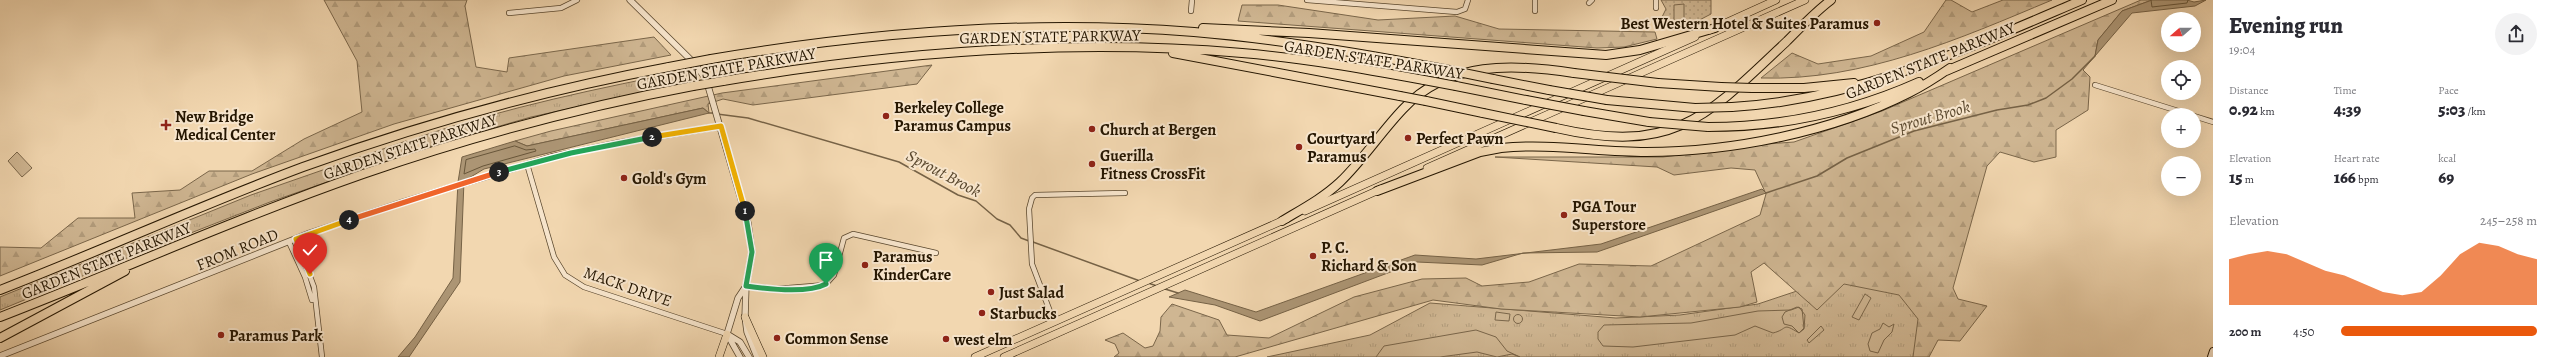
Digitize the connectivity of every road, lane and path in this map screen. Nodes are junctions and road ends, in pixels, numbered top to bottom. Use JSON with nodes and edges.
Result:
{"nodes":[{"id":1,"x":577,"y":0,"type":"edge"},
{"id":2,"x":630,"y":0,"type":"edge"},
{"id":3,"x":1192,"y":0,"type":"edge"},
{"id":4,"x":1307,"y":0,"type":"edge"},
{"id":5,"x":1468,"y":0,"type":"edge"},
{"id":6,"x":1535,"y":0,"type":"edge"},
{"id":7,"x":1656,"y":0,"type":"edge"},
{"id":8,"x":1776,"y":0,"type":"edge"},
{"id":9,"x":1805,"y":0,"type":"edge"},
{"id":10,"x":1831,"y":0,"type":"edge"},
{"id":11,"x":2082,"y":0,"type":"edge"},
{"id":12,"x":2112,"y":0,"type":"edge"},
{"id":13,"x":1656,"y":8,"type":"dead end"},
{"id":14,"x":1190,"y":11,"type":"dead end"},
{"id":15,"x":1535,"y":11,"type":"dead end"},
{"id":16,"x":509,"y":13,"type":"dead end"},
{"id":17,"x":1715,"y":28,"type":"junction"},
{"id":18,"x":1164,"y":30,"type":"junction"},
{"id":19,"x":1128,"y":47,"type":"junction"},
{"id":20,"x":1950,"y":68,"type":"junction"},
{"id":21,"x":1880,"y":80,"type":"junction"},
{"id":22,"x":2095,"y":85,"type":"dead end"},
{"id":23,"x":2170,"y":108,"type":"edge"},
{"id":24,"x":2201,"y":118,"type":"edge"},
{"id":25,"x":2213,"y":122,"type":"edge"},
{"id":26,"x":721,"y":126,"type":"junction"},
{"id":27,"x":527,"y":164,"type":"junction"},
{"id":28,"x":1377,"y":191,"type":"junction"},
{"id":29,"x":1125,"y":193,"type":"dead end"},
{"id":30,"x":1282,"y":221,"type":"junction"},
{"id":31,"x":296,"y":239,"type":"junction"},
{"id":32,"x":289,"y":242,"type":"junction"},
{"id":33,"x":936,"y":252,"type":"dead end"},
{"id":34,"x":150,"y":257,"type":"junction"},
{"id":35,"x":746,"y":286,"type":"junction"},
{"id":36,"x":0,"y":290,"type":"edge"},
{"id":37,"x":315,"y":307,"type":"junction"},
{"id":38,"x":0,"y":316,"type":"edge"},
{"id":39,"x":745,"y":317,"type":"junction"},
{"id":40,"x":1054,"y":322,"type":"junction"},
{"id":41,"x":727,"y":334,"type":"junction"},
{"id":42,"x":0,"y":338,"type":"edge"},
{"id":43,"x":2213,"y":351,"type":"edge"},
{"id":44,"x":0,"y":356,"type":"edge"},
{"id":45,"x":322,"y":357,"type":"edge"},
{"id":46,"x":720,"y":357,"type":"edge"},
{"id":47,"x":740,"y":357,"type":"edge"},
{"id":48,"x":749,"y":357,"type":"edge"},
{"id":49,"x":757,"y":357,"type":"edge"},
{"id":50,"x":763,"y":357,"type":"edge"},
{"id":51,"x":975,"y":357,"type":"edge"},
{"id":52,"x":1004,"y":357,"type":"edge"},
{"id":53,"x":2211,"y":357,"type":"edge"}],
"edges":[{"from":1,"to":16,"type":"street"},
{"from":2,"to":26,"type":"street"},
{"from":3,"to":14,"type":"street"},
{"from":4,"to":5,"type":"street"},
{"from":6,"to":15,"type":"street"},
{"from":7,"to":13,"type":"street"},
{"from":8,"to":17,"type":"highway"},
{"from":9,"to":28,"type":"highway"},
{"from":10,"to":19,"type":"highway","bridge":true},
{"from":11,"to":21,"type":"highway","name":"GARDEN STATE PARKWAY"},
{"from":12,"to":20,"type":"highway","name":"GARDEN STATE PARKWAY"},
{"from":17,"to":18,"type":"highway"},
{"from":17,"to":30,"type":"highway"},
{"from":18,"to":21,"type":"highway","name":"GARDEN STATE PARKWAY","bridge":true},
{"from":18,"to":36,"type":"highway","name":"GARDEN STATE PARKWAY","bridge":true},
{"from":19,"to":20,"type":"highway","name":"GARDEN STATE PARKWAY","bridge":true},
{"from":19,"to":34,"type":"highway","name":"GARDEN STATE PARKWAY","bridge":true},
{"from":20,"to":28,"type":"highway"},
{"from":21,"to":30,"type":"highway","bridge":true},
{"from":22,"to":23,"type":"street"},
{"from":24,"to":25,"type":"street"},
{"from":26,"to":27,"type":"street","name":"FROM ROAD"},
{"from":26,"to":35,"type":"street"},
{"from":27,"to":31,"type":"street","name":"FROM ROAD"},
{"from":27,"to":41,"type":"street","name":"MACK DRIVE"},
{"from":28,"to":52,"type":"highway"},
{"from":29,"to":40,"type":"street"},
{"from":30,"to":40,"type":"highway"},
{"from":31,"to":32,"type":"street","name":"FROM ROAD"},
{"from":31,"to":37,"type":"street"},
{"from":32,"to":37,"type":"street"},
{"from":32,"to":44,"type":"street","name":"FROM ROAD"},
{"from":33,"to":35,"type":"street"},
{"from":34,"to":38,"type":"highway","name":"GARDEN STATE PARKWAY"},
{"from":34,"to":42,"type":"highway"},
{"from":35,"to":39,"type":"street"},
{"from":35,"to":41,"type":"street"},
{"from":37,"to":45,"type":"street"},
{"from":39,"to":49,"type":"street"},
{"from":39,"to":50,"type":"highway"},
{"from":40,"to":51,"type":"highway"},
{"from":41,"to":46,"type":"highway"},
{"from":41,"to":47,"type":"street"},
{"from":41,"to":48,"type":"street"},
{"from":43,"to":53,"type":"main road"}]}
